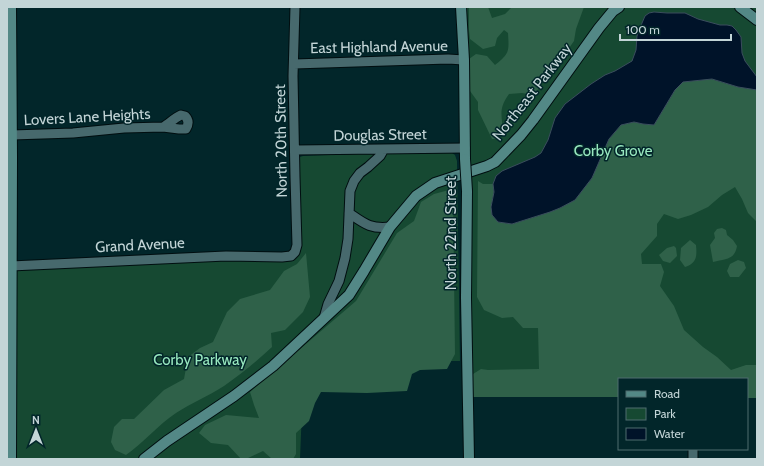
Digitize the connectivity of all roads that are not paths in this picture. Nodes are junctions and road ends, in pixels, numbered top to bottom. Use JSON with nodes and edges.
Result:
{"nodes":[{"id":1,"x":11,"y":7,"type":"edge"},
{"id":2,"x":295,"y":7,"type":"edge"},
{"id":3,"x":461,"y":7,"type":"edge"},
{"id":4,"x":619,"y":7,"type":"edge"},
{"id":5,"x":740,"y":7,"type":"edge"},
{"id":6,"x":757,"y":20,"type":"edge"},
{"id":7,"x":9,"y":52,"type":"edge"},
{"id":8,"x":464,"y":60,"type":"junction"},
{"id":9,"x":294,"y":64,"type":"junction"},
{"id":10,"x":9,"y":104,"type":"edge"},
{"id":11,"x":163,"y":127,"type":"dead end"},
{"id":12,"x":12,"y":135,"type":"junction"},
{"id":13,"x":465,"y":148,"type":"junction"},
{"id":14,"x":384,"y":149,"type":"junction"},
{"id":15,"x":295,"y":150,"type":"junction"},
{"id":16,"x":10,"y":158,"type":"edge"},
{"id":17,"x":349,"y":213,"type":"junction"},
{"id":18,"x":390,"y":226,"type":"junction"},
{"id":19,"x":275,"y":257,"type":"joint"},
{"id":20,"x":9,"y":266,"type":"edge"},
{"id":21,"x":324,"y":318,"type":"junction"},
{"id":22,"x":9,"y":373,"type":"edge"},
{"id":23,"x":11,"y":459,"type":"edge"},
{"id":24,"x":144,"y":459,"type":"edge"},
{"id":25,"x":469,"y":459,"type":"edge"}],
"edges":[{"from":1,"to":7,"type":"street"},
{"from":2,"to":9,"type":"street","name":"North 20th Street"},
{"from":3,"to":8,"type":"street","name":"North 22nd Street"},
{"from":4,"to":18,"type":"street","name":"Northeast Parkway"},
{"from":5,"to":6,"type":"street"},
{"from":7,"to":10,"type":"street"},
{"from":8,"to":9,"type":"street","name":"East Highland Avenue"},
{"from":8,"to":13,"type":"street","name":"North 22nd Street"},
{"from":9,"to":15,"type":"street","name":"North 20th Street"},
{"from":10,"to":12,"type":"street"},
{"from":11,"to":12,"type":"street","name":"Lovers Lane Heights"},
{"from":12,"to":16,"type":"street"},
{"from":13,"to":14,"type":"street","name":"Douglas Street"},
{"from":13,"to":25,"type":"street","name":"North 22nd Street","bridge":true},
{"from":14,"to":15,"type":"street","name":"Douglas Street"},
{"from":14,"to":17,"type":"street"},
{"from":15,"to":19,"type":"street","name":"North 20th Street"},
{"from":16,"to":20,"type":"street"},
{"from":17,"to":18,"type":"street"},
{"from":17,"to":21,"type":"street"},
{"from":18,"to":21,"type":"street"},
{"from":19,"to":20,"type":"street","name":"Grand Avenue"},
{"from":20,"to":22,"type":"street"},
{"from":21,"to":24,"type":"street"},
{"from":22,"to":23,"type":"street"}]}
